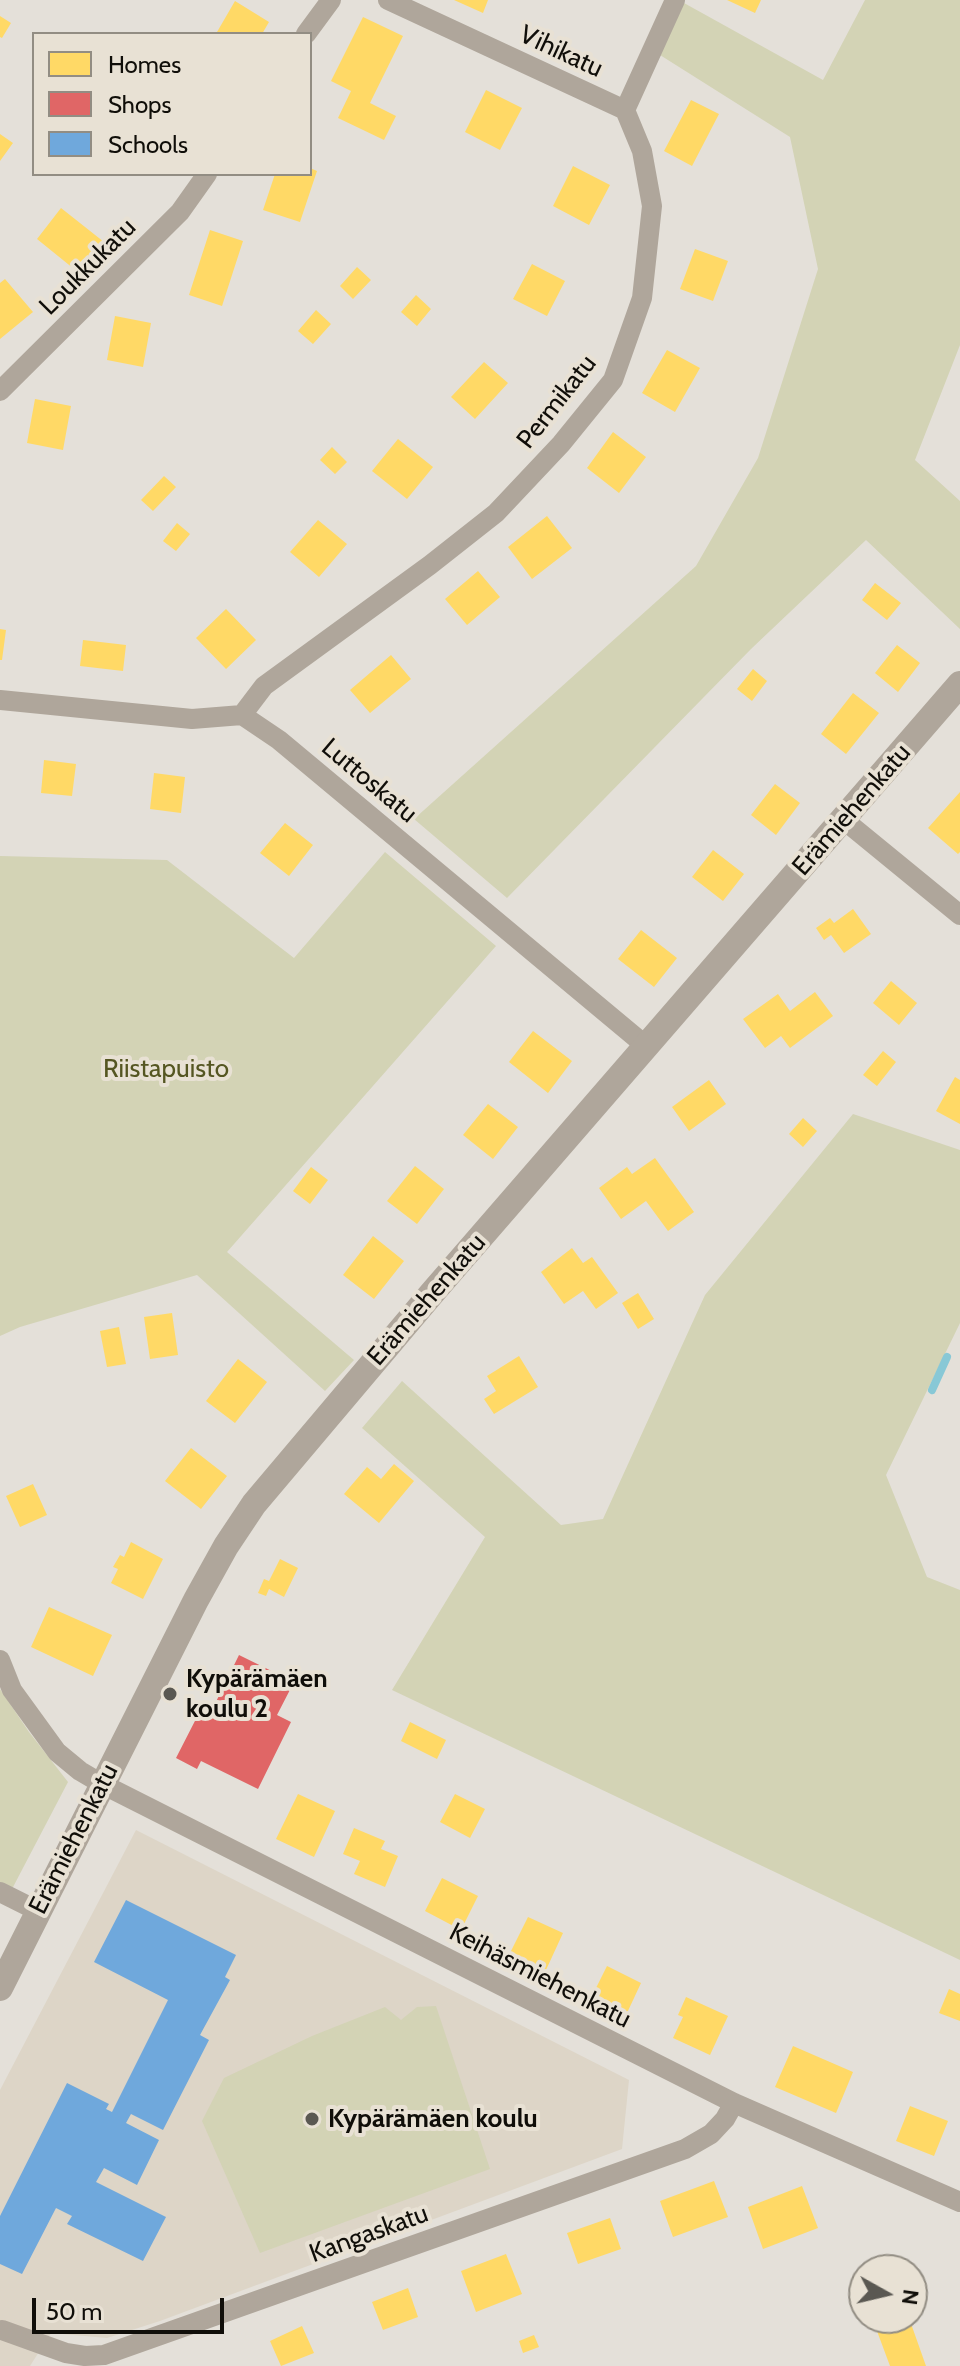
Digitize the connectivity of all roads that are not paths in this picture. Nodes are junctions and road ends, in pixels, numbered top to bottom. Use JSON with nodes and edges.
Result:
{"nodes":[{"id":1,"x":331,"y":0,"type":"edge"},
{"id":2,"x":388,"y":0,"type":"edge"},
{"id":3,"x":675,"y":0,"type":"edge"},
{"id":4,"x":307,"y":32,"type":"edge"},
{"id":5,"x":625,"y":110,"type":"junction"},
{"id":6,"x":206,"y":176,"type":"edge"},
{"id":7,"x":0,"y":391,"type":"edge"},
{"id":8,"x":960,"y":684,"type":"edge"},
{"id":9,"x":0,"y":700,"type":"edge"},
{"id":10,"x":242,"y":715,"type":"junction"},
{"id":11,"x":844,"y":820,"type":"junction"},
{"id":12,"x":960,"y":915,"type":"edge"},
{"id":13,"x":646,"y":1046,"type":"junction"},
{"id":14,"x":1,"y":1664,"type":"edge"},
{"id":15,"x":102,"y":1784,"type":"junction"},
{"id":16,"x":0,"y":1892,"type":"edge"},
{"id":17,"x":38,"y":1911,"type":"junction"},
{"id":18,"x":0,"y":1988,"type":"edge"},
{"id":19,"x":734,"y":2103,"type":"junction"},
{"id":20,"x":960,"y":2202,"type":"edge"},
{"id":21,"x":2,"y":2330,"type":"dead end"}],
"edges":[{"from":1,"to":4,"type":"street"},
{"from":2,"to":5,"type":"street","name":"Vihikatu"},
{"from":3,"to":5,"type":"street"},
{"from":5,"to":10,"type":"street","name":"Permikatu"},
{"from":6,"to":7,"type":"street","name":"Loukkukatu"},
{"from":8,"to":11,"type":"street","name":"Erämiehenkatu"},
{"from":9,"to":10,"type":"street"},
{"from":10,"to":13,"type":"street","name":"Luttoskatu"},
{"from":11,"to":12,"type":"street"},
{"from":11,"to":13,"type":"street","name":"Erämiehenkatu"},
{"from":13,"to":15,"type":"street","name":"Erämiehenkatu"},
{"from":14,"to":15,"type":"street"},
{"from":15,"to":17,"type":"street","name":"Erämiehenkatu"},
{"from":15,"to":19,"type":"street","name":"Keihäsmiehenkatu"},
{"from":16,"to":17,"type":"street"},
{"from":17,"to":18,"type":"street","name":"Erämiehenkatu"},
{"from":19,"to":20,"type":"street","name":"Keihäsmiehenkatu"},
{"from":19,"to":21,"type":"street","name":"Kangaskatu"}]}
